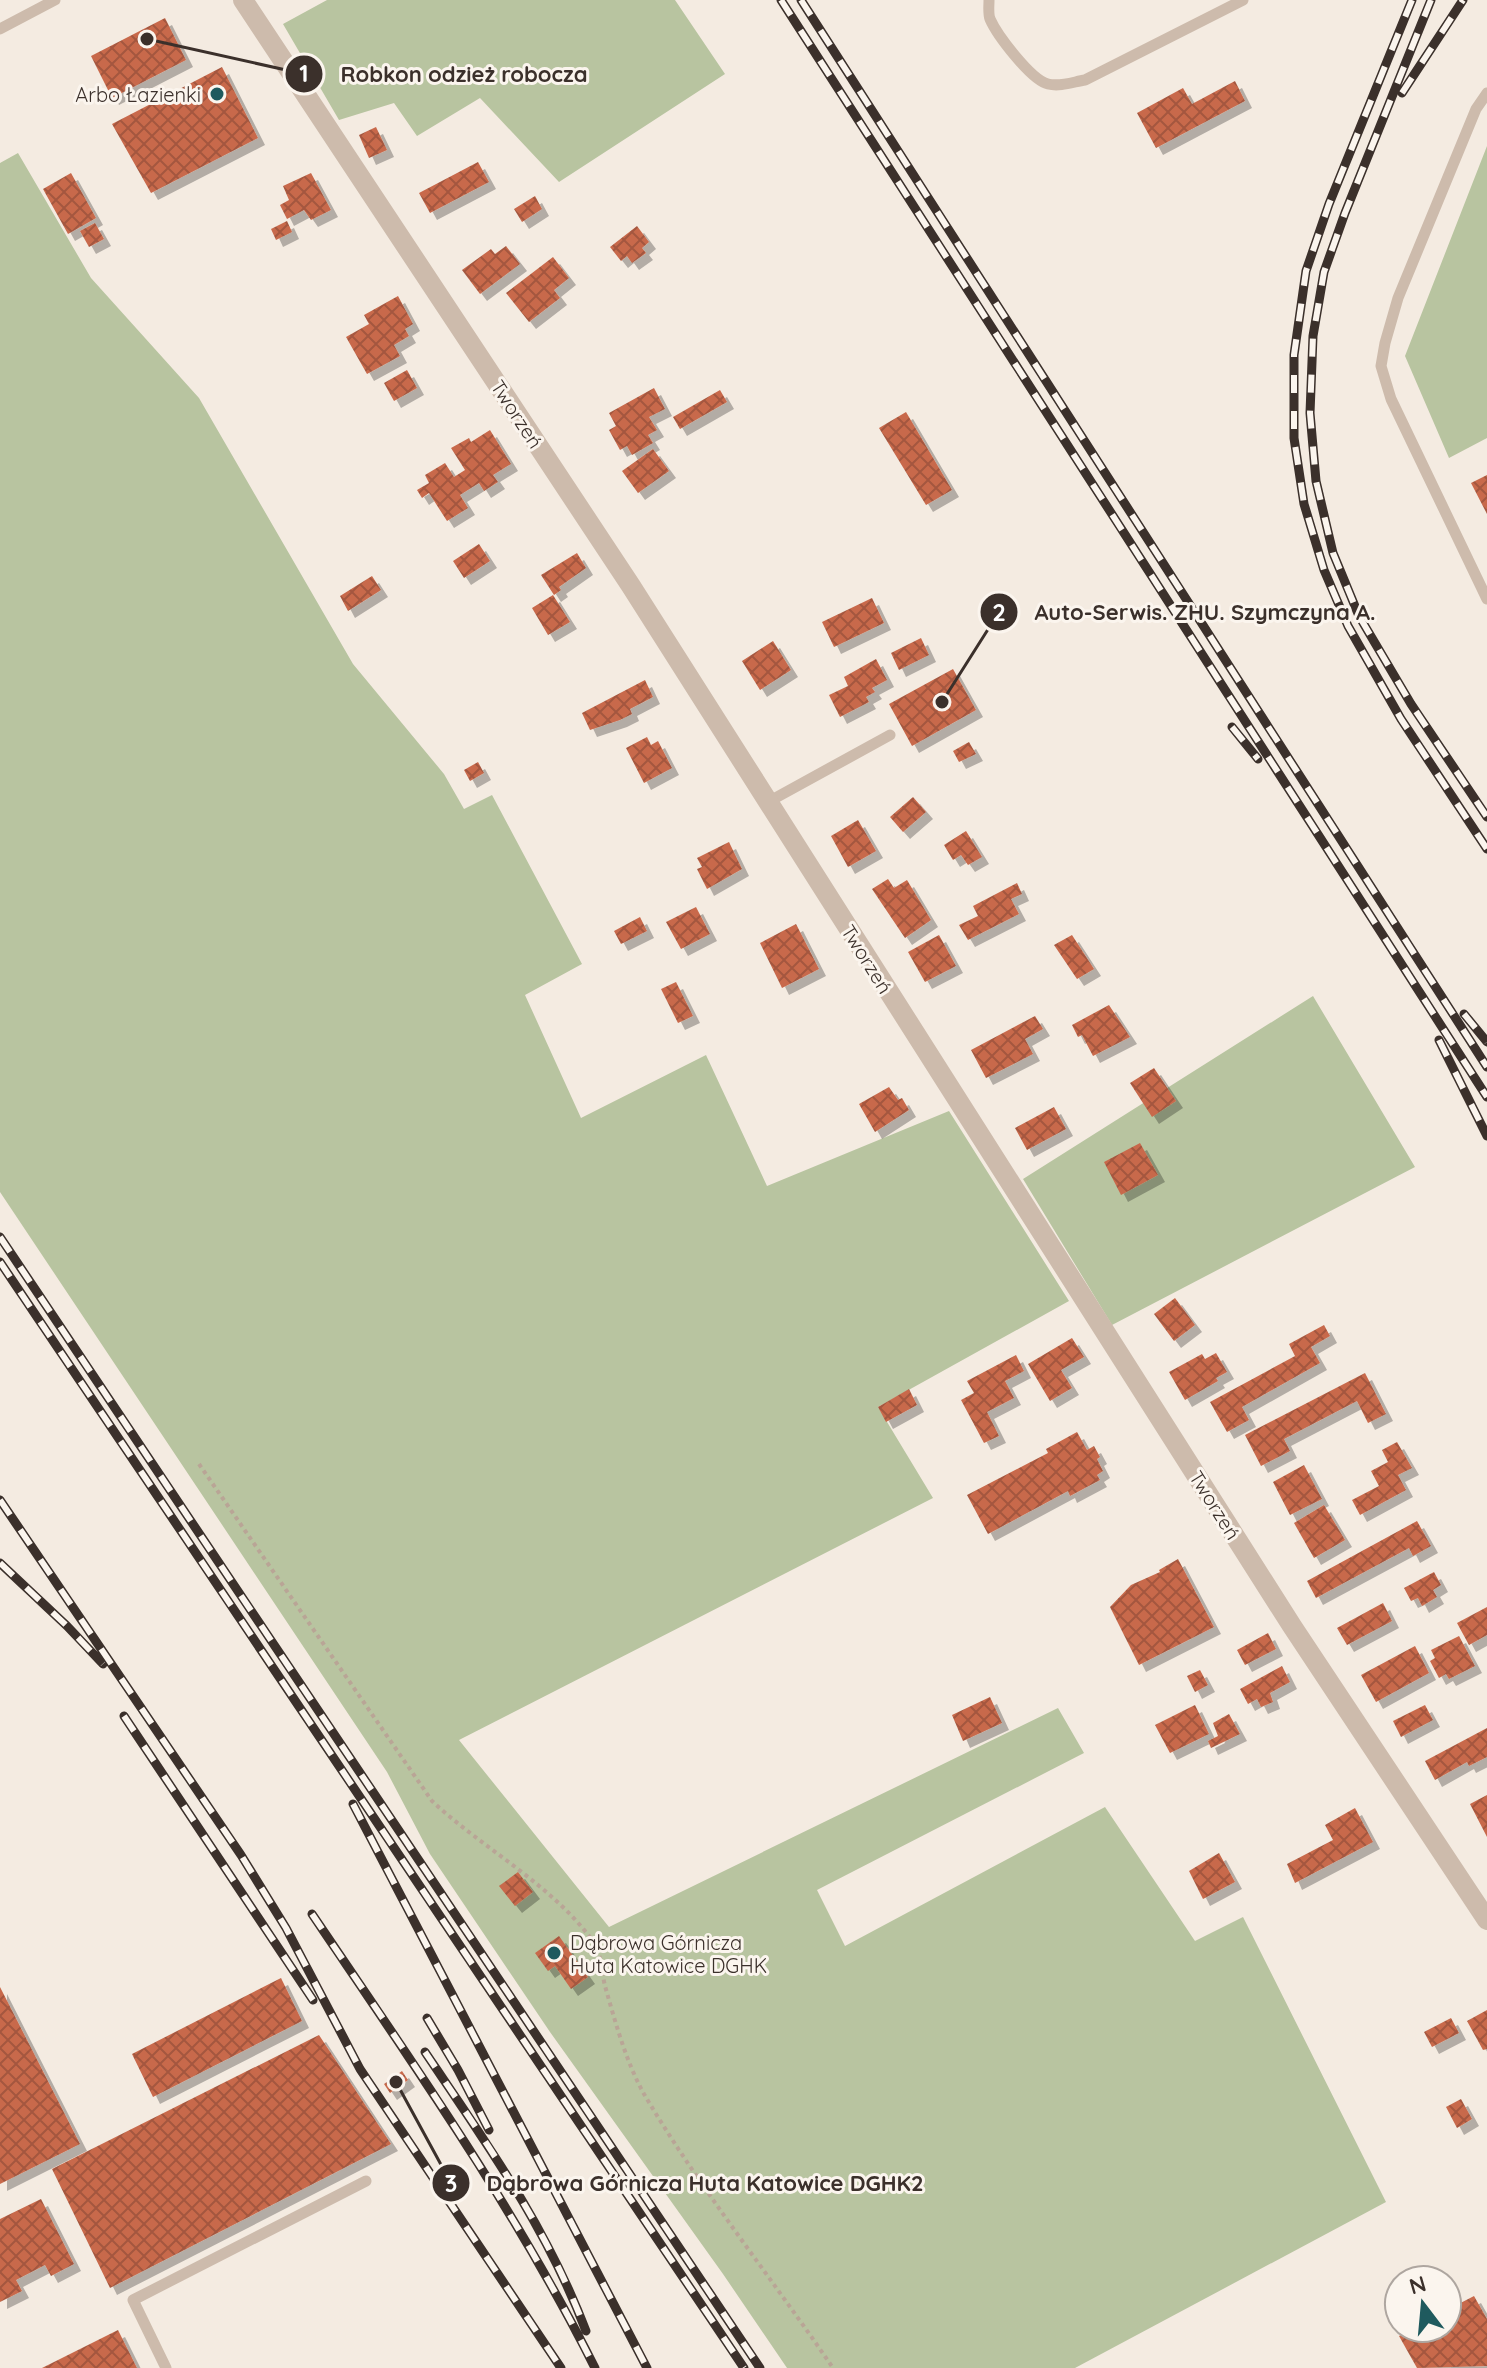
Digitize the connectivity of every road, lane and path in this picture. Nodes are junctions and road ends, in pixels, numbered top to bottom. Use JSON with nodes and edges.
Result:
{"nodes":[{"id":1,"x":55,"y":0,"type":"edge"},
{"id":2,"x":243,"y":0,"type":"edge"},
{"id":3,"x":989,"y":0,"type":"edge"},
{"id":4,"x":1243,"y":0,"type":"edge"},
{"id":5,"x":0,"y":29,"type":"edge"},
{"id":6,"x":1487,"y":93,"type":"edge"},
{"id":7,"x":1487,"y":599,"type":"edge"},
{"id":8,"x":890,"y":735,"type":"dead end"},
{"id":9,"x":768,"y":802,"type":"junction"},
{"id":10,"x":199,"y":1464,"type":"dead end"},
{"id":11,"x":1487,"y":1920,"type":"edge"},
{"id":12,"x":366,"y":2181,"type":"dead end"},
{"id":13,"x":166,"y":2368,"type":"edge"},
{"id":14,"x":833,"y":2368,"type":"edge"}],
"edges":[{"from":1,"to":5,"type":"lane"},
{"from":2,"to":9,"type":"street","name":"Tworzeń"},
{"from":3,"to":4,"type":"lane"},
{"from":6,"to":7,"type":"lane"},
{"from":8,"to":9,"type":"lane"},
{"from":9,"to":11,"type":"street","name":"Tworzeń"},
{"from":10,"to":14,"type":"path"},
{"from":12,"to":13,"type":"lane"}]}
